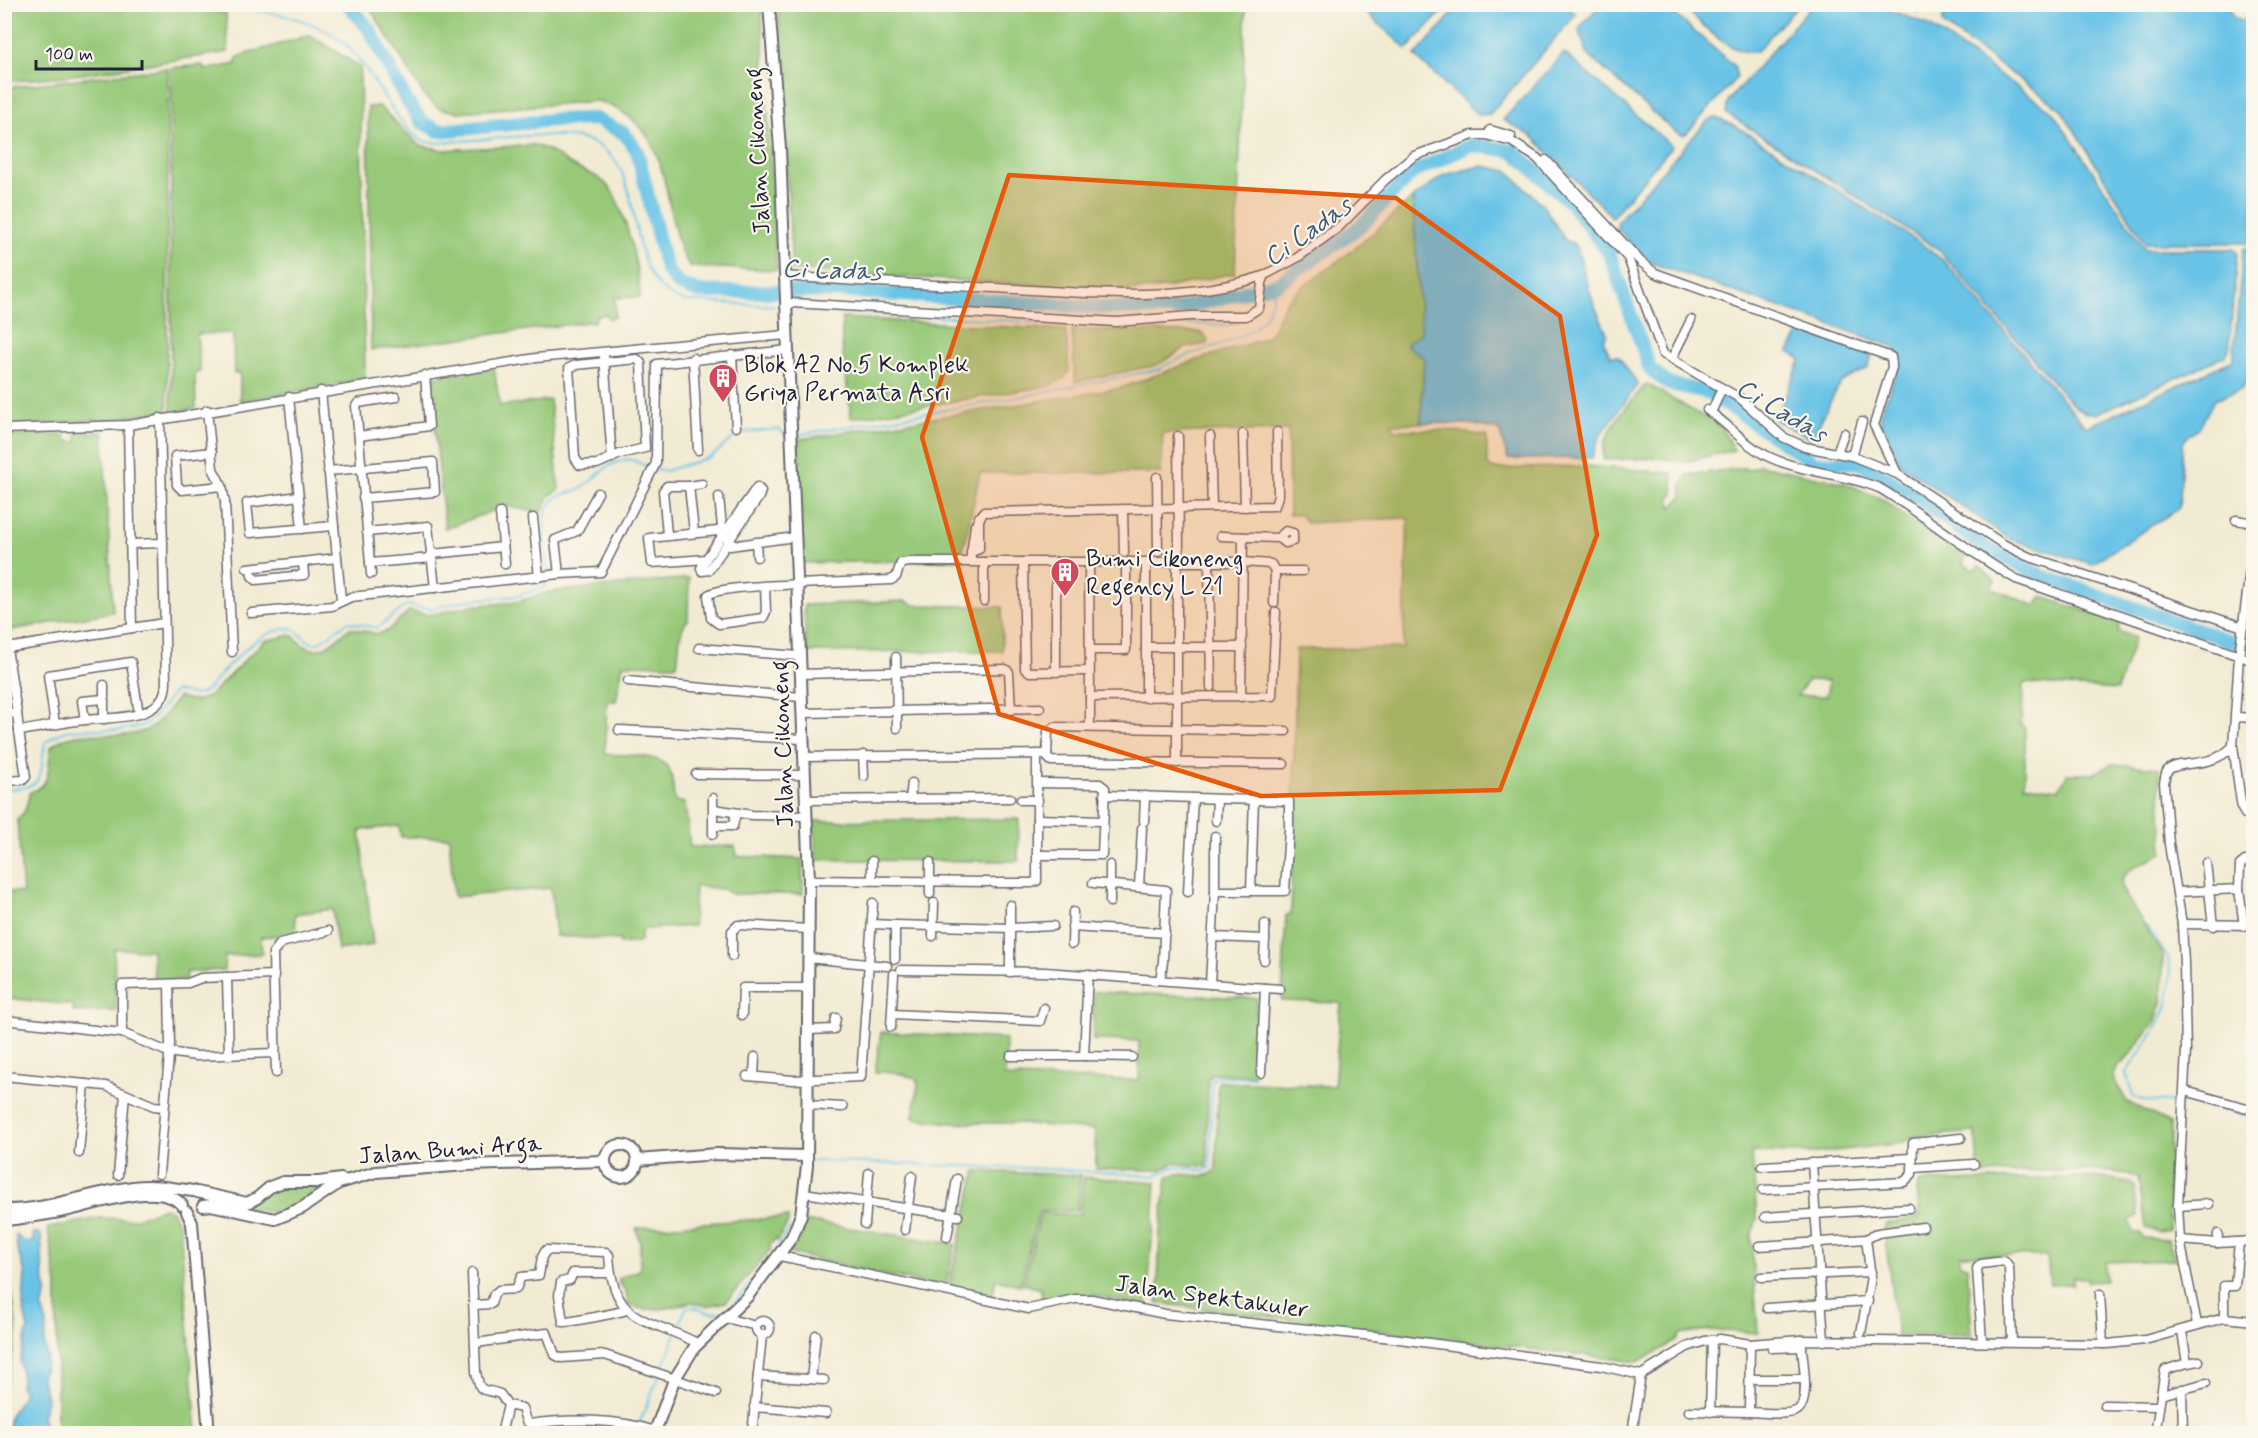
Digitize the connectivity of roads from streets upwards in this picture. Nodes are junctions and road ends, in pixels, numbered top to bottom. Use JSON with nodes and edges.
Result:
{"nodes":[{"id":1,"x":769,"y":4,"type":"edge"},
{"id":2,"x":1490,"y":130,"type":"dead end"},
{"id":3,"x":785,"y":277,"type":"junction"},
{"id":4,"x":1262,"y":278,"type":"junction"},
{"id":5,"x":785,"y":303,"type":"junction"},
{"id":6,"x":1691,"y":320,"type":"dead end"},
{"id":7,"x":786,"y":335,"type":"junction"},
{"id":8,"x":788,"y":350,"type":"junction"},
{"id":9,"x":604,"y":352,"type":"junction"},
{"id":10,"x":732,"y":355,"type":"junction"},
{"id":11,"x":693,"y":358,"type":"junction"},
{"id":12,"x":1672,"y":358,"type":"junction"},
{"id":13,"x":605,"y":362,"type":"junction"},
{"id":14,"x":425,"y":375,"type":"junction"},
{"id":15,"x":321,"y":391,"type":"junction"},
{"id":16,"x":1720,"y":394,"type":"junction"},
{"id":17,"x":289,"y":397,"type":"junction"},
{"id":18,"x":396,"y":397,"type":"dead end"},
{"id":19,"x":207,"y":410,"type":"junction"},
{"id":20,"x":160,"y":418,"type":"junction"},
{"id":21,"x":1862,"y":422,"type":"dead end"},
{"id":22,"x":128,"y":425,"type":"junction"},
{"id":23,"x":736,"y":427,"type":"dead end"},
{"id":24,"x":4,"y":429,"type":"edge"},
{"id":25,"x":1277,"y":432,"type":"dead end"},
{"id":26,"x":1844,"y":433,"type":"dead end"},
{"id":27,"x":1243,"y":434,"type":"dead end"},
{"id":28,"x":359,"y":436,"type":"junction"},
{"id":29,"x":1178,"y":436,"type":"dead end"},
{"id":30,"x":1210,"y":436,"type":"dead end"},
{"id":31,"x":698,"y":450,"type":"dead end"},
{"id":32,"x":212,"y":452,"type":"junction"},
{"id":33,"x":1837,"y":453,"type":"junction"},
{"id":34,"x":1852,"y":456,"type":"junction"},
{"id":35,"x":612,"y":458,"type":"junction"},
{"id":36,"x":361,"y":467,"type":"junction"},
{"id":37,"x":328,"y":471,"type":"junction"},
{"id":38,"x":1897,"y":474,"type":"junction"},
{"id":39,"x":1157,"y":477,"type":"dead end"},
{"id":40,"x":702,"y":484,"type":"dead end"},
{"id":41,"x":222,"y":486,"type":"junction"},
{"id":42,"x":690,"y":486,"type":"junction"},
{"id":43,"x":598,"y":493,"type":"dead end"},
{"id":44,"x":298,"y":496,"type":"junction"},
{"id":45,"x":719,"y":497,"type":"dead end"},
{"id":46,"x":363,"y":498,"type":"junction"},
{"id":47,"x":1212,"y":507,"type":"junction"},
{"id":48,"x":1245,"y":507,"type":"junction"},
{"id":49,"x":1157,"y":509,"type":"junction"},
{"id":50,"x":1179,"y":509,"type":"junction"},
{"id":51,"x":1123,"y":510,"type":"junction"},
{"id":52,"x":500,"y":513,"type":"dead end"},
{"id":53,"x":533,"y":518,"type":"dead end"},
{"id":54,"x":2236,"y":520,"type":"dead end"},
{"id":55,"x":2253,"y":523,"type":"edge"},
{"id":56,"x":334,"y":526,"type":"junction"},
{"id":57,"x":302,"y":529,"type":"junction"},
{"id":58,"x":367,"y":532,"type":"junction"},
{"id":59,"x":694,"y":532,"type":"junction"},
{"id":60,"x":667,"y":534,"type":"junction"},
{"id":61,"x":1221,"y":536,"type":"dead end"},
{"id":62,"x":795,"y":537,"type":"junction"},
{"id":63,"x":1243,"y":537,"type":"junction"},
{"id":64,"x":1278,"y":538,"type":"dead end"},
{"id":65,"x":2253,"y":538,"type":"edge"},
{"id":66,"x":723,"y":541,"type":"junction"},
{"id":67,"x":756,"y":542,"type":"junction"},
{"id":68,"x":163,"y":543,"type":"junction"},
{"id":69,"x":130,"y":544,"type":"junction"},
{"id":70,"x":2253,"y":545,"type":"edge"},
{"id":71,"x":503,"y":547,"type":"junction"},
{"id":72,"x":1158,"y":552,"type":"dead end"},
{"id":73,"x":1124,"y":553,"type":"dead end"},
{"id":74,"x":432,"y":556,"type":"junction"},
{"id":75,"x":757,"y":557,"type":"dead end"},
{"id":76,"x":970,"y":557,"type":"junction"},
{"id":77,"x":1178,"y":557,"type":"junction"},
{"id":78,"x":337,"y":558,"type":"junction"},
{"id":79,"x":303,"y":561,"type":"junction"},
{"id":80,"x":984,"y":562,"type":"junction"},
{"id":81,"x":1023,"y":562,"type":"junction"},
{"id":82,"x":1056,"y":562,"type":"junction"},
{"id":83,"x":1089,"y":562,"type":"junction"},
{"id":84,"x":1126,"y":562,"type":"junction"},
{"id":85,"x":1146,"y":562,"type":"junction"},
{"id":86,"x":1209,"y":562,"type":"junction"},
{"id":87,"x":1243,"y":562,"type":"junction"},
{"id":88,"x":370,"y":563,"type":"junction"},
{"id":89,"x":505,"y":564,"type":"dead end"},
{"id":90,"x":1275,"y":571,"type":"junction"},
{"id":91,"x":1303,"y":571,"type":"dead end"},
{"id":92,"x":371,"y":574,"type":"dead end"},
{"id":93,"x":547,"y":576,"type":"junction"},
{"id":94,"x":797,"y":584,"type":"junction"},
{"id":95,"x":765,"y":587,"type":"junction"},
{"id":96,"x":435,"y":588,"type":"junction"},
{"id":97,"x":341,"y":599,"type":"junction"},
{"id":98,"x":984,"y":602,"type":"dead end"},
{"id":99,"x":251,"y":613,"type":"dead end"},
{"id":100,"x":164,"y":623,"type":"junction"},
{"id":101,"x":132,"y":628,"type":"junction"},
{"id":102,"x":2243,"y":628,"type":"junction"},
{"id":103,"x":1146,"y":647,"type":"junction"},
{"id":104,"x":1210,"y":647,"type":"junction"},
{"id":105,"x":1242,"y":647,"type":"junction"},
{"id":106,"x":699,"y":648,"type":"dead end"},
{"id":107,"x":1177,"y":648,"type":"junction"},
{"id":108,"x":1090,"y":650,"type":"junction"},
{"id":109,"x":232,"y":652,"type":"dead end"},
{"id":110,"x":2240,"y":654,"type":"junction"},
{"id":111,"x":800,"y":656,"type":"junction"},
{"id":112,"x":896,"y":657,"type":"dead end"},
{"id":113,"x":2253,"y":661,"type":"edge"},
{"id":114,"x":1089,"y":671,"type":"junction"},
{"id":115,"x":895,"y":672,"type":"junction"},
{"id":116,"x":1056,"y":672,"type":"junction"},
{"id":117,"x":800,"y":674,"type":"junction"},
{"id":118,"x":628,"y":681,"type":"dead end"},
{"id":119,"x":104,"y":685,"type":"dead end"},
{"id":120,"x":1210,"y":687,"type":"dead end"},
{"id":121,"x":800,"y":697,"type":"junction"},
{"id":122,"x":1090,"y":697,"type":"junction"},
{"id":123,"x":1241,"y":697,"type":"junction"},
{"id":124,"x":1146,"y":698,"type":"junction"},
{"id":125,"x":1178,"y":698,"type":"junction"},
{"id":126,"x":104,"y":699,"type":"junction"},
{"id":127,"x":1040,"y":708,"type":"dead end"},
{"id":128,"x":1011,"y":710,"type":"junction"},
{"id":129,"x":896,"y":712,"type":"junction"},
{"id":130,"x":17,"y":713,"type":"junction"},
{"id":131,"x":802,"y":713,"type":"junction"},
{"id":132,"x":4,"y":714,"type":"edge"},
{"id":133,"x":140,"y":714,"type":"junction"},
{"id":134,"x":2236,"y":717,"type":"junction"},
{"id":135,"x":2253,"y":718,"type":"edge"},
{"id":136,"x":104,"y":719,"type":"junction"},
{"id":137,"x":85,"y":720,"type":"junction"},
{"id":138,"x":55,"y":725,"type":"junction"},
{"id":139,"x":1090,"y":727,"type":"junction"},
{"id":140,"x":897,"y":728,"type":"dead end"},
{"id":141,"x":619,"y":730,"type":"dead end"},
{"id":142,"x":1178,"y":730,"type":"junction"},
{"id":143,"x":1286,"y":731,"type":"dead end"},
{"id":144,"x":19,"y":732,"type":"junction"},
{"id":145,"x":803,"y":739,"type":"junction"},
{"id":146,"x":2234,"y":746,"type":"junction"},
{"id":147,"x":1037,"y":754,"type":"junction"},
{"id":148,"x":1047,"y":754,"type":"junction"},
{"id":149,"x":863,"y":755,"type":"junction"},
{"id":150,"x":804,"y":757,"type":"junction"},
{"id":151,"x":1177,"y":763,"type":"junction"},
{"id":152,"x":1284,"y":764,"type":"dead end"},
{"id":153,"x":696,"y":774,"type":"dead end"},
{"id":154,"x":805,"y":776,"type":"junction"},
{"id":155,"x":864,"y":776,"type":"dead end"},
{"id":156,"x":4,"y":781,"type":"edge"},
{"id":157,"x":912,"y":783,"type":"dead end"},
{"id":158,"x":1038,"y":783,"type":"junction"},
{"id":159,"x":1104,"y":795,"type":"junction"},
{"id":160,"x":1144,"y":796,"type":"junction"},
{"id":161,"x":712,"y":798,"type":"dead end"},
{"id":162,"x":1010,"y":798,"type":"dead end"},
{"id":163,"x":1193,"y":798,"type":"junction"},
{"id":164,"x":910,"y":799,"type":"junction"},
{"id":165,"x":1217,"y":799,"type":"junction"},
{"id":166,"x":805,"y":800,"type":"junction"},
{"id":167,"x":1021,"y":800,"type":"dead end"},
{"id":168,"x":1038,"y":800,"type":"junction"},
{"id":169,"x":1254,"y":800,"type":"junction"},
{"id":170,"x":714,"y":809,"type":"junction"},
{"id":171,"x":736,"y":813,"type":"junction"},
{"id":172,"x":805,"y":816,"type":"junction"},
{"id":173,"x":2253,"y":816,"type":"edge"},
{"id":174,"x":1037,"y":819,"type":"junction"},
{"id":175,"x":1103,"y":821,"type":"junction"},
{"id":176,"x":1216,"y":821,"type":"dead end"},
{"id":177,"x":1215,"y":836,"type":"dead end"},
{"id":178,"x":1037,"y":855,"type":"junction"},
{"id":179,"x":872,"y":861,"type":"dead end"},
{"id":180,"x":930,"y":862,"type":"dead end"},
{"id":181,"x":2253,"y":862,"type":"edge"},
{"id":182,"x":2206,"y":863,"type":"dead end"},
{"id":183,"x":1110,"y":865,"type":"dead end"},
{"id":184,"x":930,"y":879,"type":"junction"},
{"id":185,"x":809,"y":880,"type":"junction"},
{"id":186,"x":872,"y":880,"type":"junction"},
{"id":187,"x":1093,"y":883,"type":"dead end"},
{"id":188,"x":1112,"y":885,"type":"junction"},
{"id":189,"x":1139,"y":887,"type":"junction"},
{"id":190,"x":2239,"y":889,"type":"junction"},
{"id":191,"x":1215,"y":891,"type":"junction"},
{"id":192,"x":1251,"y":891,"type":"junction"},
{"id":193,"x":2210,"y":891,"type":"junction"},
{"id":194,"x":1188,"y":892,"type":"dead end"},
{"id":195,"x":2177,"y":892,"type":"junction"},
{"id":196,"x":930,"y":894,"type":"dead end"},
{"id":197,"x":1110,"y":902,"type":"dead end"},
{"id":198,"x":873,"y":903,"type":"dead end"},
{"id":199,"x":934,"y":903,"type":"dead end"},
{"id":200,"x":1010,"y":906,"type":"dead end"},
{"id":201,"x":1073,"y":912,"type":"dead end"},
{"id":202,"x":872,"y":924,"type":"junction"},
{"id":203,"x":1265,"y":924,"type":"dead end"},
{"id":204,"x":2182,"y":924,"type":"junction"},
{"id":205,"x":895,"y":925,"type":"junction"},
{"id":206,"x":935,"y":925,"type":"junction"},
{"id":207,"x":2253,"y":925,"type":"edge"},
{"id":208,"x":1053,"y":926,"type":"dead end"},
{"id":209,"x":2213,"y":926,"type":"junction"},
{"id":210,"x":2244,"y":926,"type":"junction"},
{"id":211,"x":1072,"y":927,"type":"junction"},
{"id":212,"x":1011,"y":928,"type":"junction"},
{"id":213,"x":809,"y":929,"type":"junction"},
{"id":214,"x":328,"y":931,"type":"dead end"},
{"id":215,"x":1165,"y":933,"type":"junction"},
{"id":216,"x":933,"y":936,"type":"dead end"},
{"id":217,"x":1213,"y":936,"type":"junction"},
{"id":218,"x":1265,"y":939,"type":"junction"},
{"id":219,"x":1072,"y":944,"type":"dead end"},
{"id":220,"x":732,"y":956,"type":"dead end"},
{"id":221,"x":808,"y":958,"type":"junction"},
{"id":222,"x":895,"y":959,"type":"junction"},
{"id":223,"x":1264,"y":960,"type":"dead end"},
{"id":224,"x":869,"y":965,"type":"junction"},
{"id":225,"x":887,"y":966,"type":"junction"},
{"id":226,"x":898,"y":972,"type":"junction"},
{"id":227,"x":1010,"y":972,"type":"junction"},
{"id":228,"x":1088,"y":974,"type":"junction"},
{"id":229,"x":274,"y":975,"type":"junction"},
{"id":230,"x":227,"y":977,"type":"junction"},
{"id":231,"x":1160,"y":980,"type":"junction"},
{"id":232,"x":169,"y":984,"type":"junction"},
{"id":233,"x":1210,"y":984,"type":"junction"},
{"id":234,"x":809,"y":988,"type":"junction"},
{"id":235,"x":1265,"y":988,"type":"junction"},
{"id":236,"x":1280,"y":989,"type":"dead end"},
{"id":237,"x":1044,"y":1008,"type":"dead end"},
{"id":238,"x":892,"y":1014,"type":"junction"},
{"id":239,"x":742,"y":1015,"type":"dead end"},
{"id":240,"x":836,"y":1018,"type":"dead end"},
{"id":241,"x":4,"y":1020,"type":"edge"},
{"id":242,"x":891,"y":1027,"type":"dead end"},
{"id":243,"x":809,"y":1030,"type":"junction"},
{"id":244,"x":122,"y":1033,"type":"junction"},
{"id":245,"x":168,"y":1052,"type":"junction"},
{"id":246,"x":275,"y":1053,"type":"junction"},
{"id":247,"x":229,"y":1055,"type":"junction"},
{"id":248,"x":1011,"y":1056,"type":"dead end"},
{"id":249,"x":1084,"y":1056,"type":"junction"},
{"id":250,"x":1132,"y":1056,"type":"dead end"},
{"id":251,"x":755,"y":1057,"type":"dead end"},
{"id":252,"x":276,"y":1073,"type":"dead end"},
{"id":253,"x":1261,"y":1073,"type":"dead end"},
{"id":254,"x":4,"y":1076,"type":"edge"},
{"id":255,"x":808,"y":1080,"type":"junction"},
{"id":256,"x":85,"y":1084,"type":"junction"},
{"id":257,"x":2184,"y":1093,"type":"junction"},
{"id":258,"x":125,"y":1094,"type":"junction"},
{"id":259,"x":807,"y":1105,"type":"junction"},
{"id":260,"x":164,"y":1107,"type":"junction"},
{"id":261,"x":843,"y":1107,"type":"dead end"},
{"id":262,"x":2253,"y":1110,"type":"edge"},
{"id":263,"x":1961,"y":1138,"type":"dead end"},
{"id":264,"x":80,"y":1153,"type":"dead end"},
{"id":265,"x":807,"y":1156,"type":"junction"},
{"id":266,"x":637,"y":1160,"type":"junction"},
{"id":267,"x":605,"y":1161,"type":"junction"},
{"id":268,"x":1812,"y":1163,"type":"junction"},
{"id":269,"x":1912,"y":1163,"type":"junction"},
{"id":270,"x":1974,"y":1164,"type":"dead end"},
{"id":271,"x":1762,"y":1166,"type":"dead end"},
{"id":272,"x":869,"y":1173,"type":"dead end"},
{"id":273,"x":159,"y":1174,"type":"dead end"},
{"id":274,"x":118,"y":1175,"type":"dead end"},
{"id":275,"x":912,"y":1176,"type":"dead end"},
{"id":276,"x":350,"y":1178,"type":"junction"},
{"id":277,"x":957,"y":1179,"type":"dead end"},
{"id":278,"x":1813,"y":1187,"type":"junction"},
{"id":279,"x":1763,"y":1190,"type":"dead end"},
{"id":280,"x":195,"y":1192,"type":"junction"},
{"id":281,"x":804,"y":1193,"type":"junction"},
{"id":282,"x":867,"y":1202,"type":"junction"},
{"id":283,"x":2209,"y":1204,"type":"dead end"},
{"id":284,"x":2178,"y":1206,"type":"junction"},
{"id":285,"x":909,"y":1208,"type":"junction"},
{"id":286,"x":1909,"y":1208,"type":"dead end"},
{"id":287,"x":193,"y":1209,"type":"junction"},
{"id":288,"x":4,"y":1210,"type":"edge"},
{"id":289,"x":955,"y":1215,"type":"junction"},
{"id":290,"x":1814,"y":1215,"type":"junction"},
{"id":291,"x":1765,"y":1217,"type":"dead end"},
{"id":292,"x":4,"y":1220,"type":"edge"},
{"id":293,"x":865,"y":1224,"type":"dead end"},
{"id":294,"x":1923,"y":1227,"type":"dead end"},
{"id":295,"x":905,"y":1230,"type":"dead end"},
{"id":296,"x":947,"y":1237,"type":"dead end"},
{"id":297,"x":1866,"y":1239,"type":"junction"},
{"id":298,"x":2180,"y":1240,"type":"junction"},
{"id":299,"x":2253,"y":1241,"type":"edge"},
{"id":300,"x":2239,"y":1242,"type":"junction"},
{"id":301,"x":1817,"y":1244,"type":"junction"},
{"id":302,"x":1759,"y":1246,"type":"dead end"},
{"id":303,"x":780,"y":1256,"type":"junction"},
{"id":304,"x":1871,"y":1272,"type":"junction"},
{"id":305,"x":610,"y":1273,"type":"junction"},
{"id":306,"x":472,"y":1274,"type":"dead end"},
{"id":307,"x":1819,"y":1274,"type":"junction"},
{"id":308,"x":1761,"y":1277,"type":"dead end"},
{"id":309,"x":2100,"y":1294,"type":"dead end"},
{"id":310,"x":1868,"y":1301,"type":"junction"},
{"id":311,"x":474,"y":1305,"type":"junction"},
{"id":312,"x":1821,"y":1305,"type":"junction"},
{"id":313,"x":1767,"y":1308,"type":"dead end"},
{"id":314,"x":626,"y":1310,"type":"junction"},
{"id":315,"x":726,"y":1318,"type":"junction"},
{"id":316,"x":2224,"y":1318,"type":"junction"},
{"id":317,"x":2253,"y":1321,"type":"edge"},
{"id":318,"x":2197,"y":1324,"type":"junction"},
{"id":319,"x":2182,"y":1332,"type":"junction"},
{"id":320,"x":1861,"y":1333,"type":"dead end"},
{"id":321,"x":816,"y":1335,"type":"dead end"},
{"id":322,"x":1712,"y":1340,"type":"junction"},
{"id":323,"x":1824,"y":1341,"type":"junction"},
{"id":324,"x":1982,"y":1342,"type":"junction"},
{"id":325,"x":2012,"y":1342,"type":"junction"},
{"id":326,"x":476,"y":1343,"type":"junction"},
{"id":327,"x":697,"y":1343,"type":"junction"},
{"id":328,"x":1801,"y":1343,"type":"junction"},
{"id":329,"x":2103,"y":1344,"type":"junction"},
{"id":330,"x":1750,"y":1346,"type":"junction"},
{"id":331,"x":2199,"y":1361,"type":"dead end"},
{"id":332,"x":2187,"y":1363,"type":"junction"},
{"id":333,"x":1641,"y":1375,"type":"junction"},
{"id":334,"x":758,"y":1376,"type":"junction"},
{"id":335,"x":812,"y":1379,"type":"junction"},
{"id":336,"x":1750,"y":1379,"type":"junction"},
{"id":337,"x":1804,"y":1379,"type":"junction"},
{"id":338,"x":674,"y":1380,"type":"junction"},
{"id":339,"x":824,"y":1380,"type":"dead end"},
{"id":340,"x":2206,"y":1383,"type":"dead end"},
{"id":341,"x":2182,"y":1389,"type":"junction"},
{"id":342,"x":716,"y":1393,"type":"dead end"},
{"id":343,"x":2161,"y":1395,"type":"junction"},
{"id":344,"x":508,"y":1405,"type":"junction"},
{"id":345,"x":2104,"y":1405,"type":"dead end"},
{"id":346,"x":2159,"y":1406,"type":"junction"},
{"id":347,"x":754,"y":1407,"type":"junction"},
{"id":348,"x":1689,"y":1411,"type":"dead end"},
{"id":349,"x":1710,"y":1412,"type":"junction"},
{"id":350,"x":1749,"y":1412,"type":"junction"},
{"id":351,"x":826,"y":1413,"type":"dead end"},
{"id":352,"x":655,"y":1432,"type":"edge"},
{"id":353,"x":209,"y":1434,"type":"edge"},
{"id":354,"x":501,"y":1434,"type":"edge"},
{"id":355,"x":752,"y":1434,"type":"edge"},
{"id":356,"x":1632,"y":1434,"type":"edge"},
{"id":357,"x":2155,"y":1434,"type":"edge"},
{"id":358,"x":2183,"y":1434,"type":"edge"}],
"edges":[{"from":1,"to":3,"type":"street","name":"Jalan Cikoneng"},
{"from":2,"to":38,"type":"street"},
{"from":3,"to":4,"type":"street"},
{"from":3,"to":5,"type":"street","name":"Jalan Cikoneng"},
{"from":4,"to":5,"type":"street"},
{"from":4,"to":12,"type":"street"},
{"from":5,"to":7,"type":"street","name":"Jalan Cikoneng"},
{"from":6,"to":12,"type":"street"},
{"from":7,"to":8,"type":"street","name":"Jalan Cikoneng"},
{"from":7,"to":9,"type":"street"},
{"from":8,"to":10,"type":"street"},
{"from":8,"to":62,"type":"street","name":"Jalan Cikoneng"},
{"from":9,"to":13,"type":"street"},
{"from":9,"to":14,"type":"street"},
{"from":10,"to":11,"type":"street"},
{"from":10,"to":23,"type":"street"},
{"from":11,"to":31,"type":"street"},
{"from":11,"to":93,"type":"street"},
{"from":12,"to":16,"type":"street"},
{"from":13,"to":35,"type":"street"},
{"from":13,"to":35,"type":"street"},
{"from":13,"to":35,"type":"street"},
{"from":14,"to":15,"type":"street"},
{"from":14,"to":28,"type":"street"},
{"from":15,"to":17,"type":"street"},
{"from":15,"to":37,"type":"street"},
{"from":16,"to":33,"type":"street"},
{"from":16,"to":110,"type":"street"},
{"from":17,"to":19,"type":"street"},
{"from":17,"to":44,"type":"street"},
{"from":18,"to":28,"type":"street"},
{"from":19,"to":20,"type":"street"},
{"from":19,"to":32,"type":"street"},
{"from":20,"to":22,"type":"street"},
{"from":20,"to":68,"type":"street"},
{"from":21,"to":34,"type":"street"},
{"from":22,"to":24,"type":"street"},
{"from":22,"to":69,"type":"street"},
{"from":25,"to":48,"type":"street"},
{"from":26,"to":33,"type":"street"},
{"from":27,"to":48,"type":"street"},
{"from":28,"to":36,"type":"street"},
{"from":29,"to":50,"type":"street"},
{"from":30,"to":47,"type":"street"},
{"from":32,"to":41,"type":"street"},
{"from":32,"to":41,"type":"street"},
{"from":33,"to":34,"type":"street"},
{"from":34,"to":38,"type":"street"},
{"from":36,"to":37,"type":"street"},
{"from":36,"to":46,"type":"street"},
{"from":36,"to":46,"type":"street"},
{"from":37,"to":56,"type":"street"},
{"from":38,"to":102,"type":"street"},
{"from":39,"to":49,"type":"street"},
{"from":40,"to":42,"type":"street"},
{"from":41,"to":109,"type":"street"},
{"from":42,"to":59,"type":"street"},
{"from":42,"to":60,"type":"street"},
{"from":43,"to":93,"type":"street"},
{"from":44,"to":57,"type":"street"},
{"from":44,"to":57,"type":"street"},
{"from":45,"to":66,"type":"street"},
{"from":46,"to":58,"type":"street"},
{"from":47,"to":48,"type":"street"},
{"from":47,"to":50,"type":"street"},
{"from":49,"to":50,"type":"street"},
{"from":49,"to":51,"type":"street"},
{"from":49,"to":72,"type":"street"},
{"from":50,"to":77,"type":"street"},
{"from":51,"to":73,"type":"street"},
{"from":51,"to":76,"type":"street"},
{"from":52,"to":71,"type":"street"},
{"from":53,"to":93,"type":"street"},
{"from":54,"to":55,"type":"street"},
{"from":56,"to":57,"type":"street"},
{"from":56,"to":78,"type":"street"},
{"from":58,"to":74,"type":"street"},
{"from":58,"to":88,"type":"street"},
{"from":59,"to":60,"type":"street"},
{"from":59,"to":66,"type":"street"},
{"from":60,"to":66,"type":"street"},
{"from":61,"to":63,"type":"street"},
{"from":62,"to":67,"type":"street"},
{"from":62,"to":94,"type":"street","name":"Jalan Cikoneng"},
{"from":63,"to":64,"type":"street"},
{"from":63,"to":87,"type":"street"},
{"from":65,"to":70,"type":"street"},
{"from":66,"to":66,"type":"street"},
{"from":66,"to":67,"type":"street"},
{"from":67,"to":75,"type":"street"},
{"from":68,"to":69,"type":"street"},
{"from":68,"to":100,"type":"street"},
{"from":69,"to":101,"type":"street"},
{"from":70,"to":102,"type":"street"},
{"from":71,"to":74,"type":"street"},
{"from":71,"to":89,"type":"street"},
{"from":74,"to":88,"type":"street"},
{"from":74,"to":96,"type":"street"},
{"from":76,"to":80,"type":"street"},
{"from":76,"to":94,"type":"street"},
{"from":77,"to":85,"type":"street"},
{"from":77,"to":86,"type":"street"},
{"from":77,"to":107,"type":"street"},
{"from":78,"to":79,"type":"street"},
{"from":78,"to":97,"type":"street"},
{"from":79,"to":79,"type":"street"},
{"from":80,"to":81,"type":"street"},
{"from":80,"to":98,"type":"street"},
{"from":81,"to":82,"type":"street"},
{"from":81,"to":116,"type":"street"},
{"from":82,"to":83,"type":"street"},
{"from":82,"to":116,"type":"street"},
{"from":83,"to":84,"type":"street"},
{"from":83,"to":108,"type":"street"},
{"from":84,"to":85,"type":"street"},
{"from":84,"to":108,"type":"street"},
{"from":85,"to":103,"type":"street"},
{"from":86,"to":87,"type":"street"},
{"from":86,"to":104,"type":"street"},
{"from":87,"to":90,"type":"street"},
{"from":87,"to":105,"type":"street"},
{"from":88,"to":92,"type":"street"},
{"from":90,"to":91,"type":"street"},
{"from":90,"to":123,"type":"street"},
{"from":93,"to":96,"type":"street"},
{"from":94,"to":95,"type":"street"},
{"from":94,"to":111,"type":"street","name":"Jalan Cikoneng"},
{"from":95,"to":95,"type":"street"},
{"from":96,"to":97,"type":"street"},
{"from":97,"to":99,"type":"street"},
{"from":100,"to":101,"type":"street"},
{"from":100,"to":133,"type":"street"},
{"from":101,"to":130,"type":"street"},
{"from":102,"to":110,"type":"street"},
{"from":103,"to":107,"type":"street"},
{"from":103,"to":124,"type":"street"},
{"from":104,"to":105,"type":"street"},
{"from":104,"to":107,"type":"street"},
{"from":104,"to":120,"type":"street"},
{"from":105,"to":123,"type":"street"},
{"from":106,"to":111,"type":"street"},
{"from":107,"to":125,"type":"street"},
{"from":108,"to":114,"type":"street"},
{"from":110,"to":113,"type":"street"},
{"from":110,"to":134,"type":"street"},
{"from":111,"to":117,"type":"street","name":"Jalan Cikoneng"},
{"from":112,"to":115,"type":"street"},
{"from":114,"to":116,"type":"street"},
{"from":114,"to":122,"type":"street"},
{"from":115,"to":117,"type":"street"},
{"from":115,"to":128,"type":"street"},
{"from":115,"to":129,"type":"street"},
{"from":117,"to":121,"type":"street","name":"Jalan Cikoneng"},
{"from":118,"to":121,"type":"street"},
{"from":119,"to":126,"type":"street"},
{"from":121,"to":131,"type":"street","name":"Jalan Cikoneng"},
{"from":122,"to":124,"type":"street"},
{"from":122,"to":139,"type":"street"},
{"from":123,"to":125,"type":"street"},
{"from":124,"to":125,"type":"street"},
{"from":125,"to":142,"type":"street"},
{"from":126,"to":136,"type":"street"},
{"from":126,"to":137,"type":"street"},
{"from":127,"to":128,"type":"street"},
{"from":128,"to":129,"type":"street"},
{"from":129,"to":131,"type":"street"},
{"from":129,"to":140,"type":"street"},
{"from":130,"to":132,"type":"street"},
{"from":130,"to":144,"type":"street"},
{"from":131,"to":145,"type":"street","name":"Jalan Cikoneng"},
{"from":133,"to":136,"type":"street"},
{"from":133,"to":138,"type":"street"},
{"from":134,"to":135,"type":"street"},
{"from":134,"to":146,"type":"street"},
{"from":136,"to":137,"type":"street"},
{"from":137,"to":138,"type":"street"},
{"from":138,"to":144,"type":"street"},
{"from":139,"to":142,"type":"street"},
{"from":139,"to":148,"type":"street"},
{"from":141,"to":145,"type":"street"},
{"from":142,"to":143,"type":"street"},
{"from":142,"to":151,"type":"street"},
{"from":144,"to":156,"type":"street"},
{"from":145,"to":150,"type":"street","name":"Jalan Cikoneng"},
{"from":146,"to":173,"type":"street"},
{"from":146,"to":195,"type":"street"},
{"from":147,"to":148,"type":"street"},
{"from":147,"to":149,"type":"street"},
{"from":147,"to":158,"type":"street"},
{"from":148,"to":151,"type":"street"},
{"from":149,"to":150,"type":"street"},
{"from":149,"to":155,"type":"street"},
{"from":150,"to":154,"type":"street","name":"Jalan Cikoneng"},
{"from":151,"to":152,"type":"street"},
{"from":153,"to":154,"type":"street"},
{"from":154,"to":166,"type":"street","name":"Jalan Cikoneng"},
{"from":157,"to":164,"type":"street"},
{"from":158,"to":159,"type":"street"},
{"from":158,"to":168,"type":"street"},
{"from":159,"to":160,"type":"street"},
{"from":159,"to":175,"type":"street"},
{"from":160,"to":163,"type":"street"},
{"from":160,"to":189,"type":"street"},
{"from":161,"to":170,"type":"street"},
{"from":162,"to":164,"type":"street"},
{"from":163,"to":165,"type":"street"},
{"from":163,"to":194,"type":"street"},
{"from":164,"to":166,"type":"street"},
{"from":165,"to":169,"type":"street"},
{"from":165,"to":176,"type":"street"},
{"from":166,"to":172,"type":"street","name":"Jalan Cikoneng"},
{"from":167,"to":168,"type":"street"},
{"from":168,"to":174,"type":"street"},
{"from":169,"to":192,"type":"street"},
{"from":169,"to":192,"type":"street"},
{"from":170,"to":171,"type":"street"},
{"from":170,"to":171,"type":"street"},
{"from":171,"to":172,"type":"street"},
{"from":172,"to":185,"type":"street","name":"Jalan Cikoneng"},
{"from":174,"to":175,"type":"street"},
{"from":174,"to":178,"type":"street"},
{"from":175,"to":178,"type":"street"},
{"from":177,"to":191,"type":"street"},
{"from":178,"to":184,"type":"street"},
{"from":179,"to":186,"type":"street"},
{"from":180,"to":184,"type":"street"},
{"from":181,"to":190,"type":"street"},
{"from":182,"to":193,"type":"street"},
{"from":183,"to":188,"type":"street"},
{"from":184,"to":186,"type":"street"},
{"from":184,"to":196,"type":"street"},
{"from":185,"to":186,"type":"street"},
{"from":185,"to":213,"type":"street","name":"Jalan Cikoneng"},
{"from":187,"to":188,"type":"street"},
{"from":188,"to":189,"type":"street"},
{"from":188,"to":197,"type":"street"},
{"from":189,"to":215,"type":"street"},
{"from":190,"to":193,"type":"street"},
{"from":190,"to":210,"type":"street"},
{"from":191,"to":192,"type":"street"},
{"from":191,"to":217,"type":"street"},
{"from":193,"to":195,"type":"street"},
{"from":193,"to":209,"type":"street"},
{"from":195,"to":204,"type":"street"},
{"from":198,"to":202,"type":"street"},
{"from":199,"to":206,"type":"street"},
{"from":200,"to":212,"type":"street"},
{"from":201,"to":211,"type":"street"},
{"from":202,"to":205,"type":"street"},
{"from":202,"to":224,"type":"street"},
{"from":203,"to":218,"type":"street"},
{"from":204,"to":209,"type":"street"},
{"from":204,"to":257,"type":"street"},
{"from":205,"to":206,"type":"street"},
{"from":205,"to":222,"type":"street"},
{"from":206,"to":212,"type":"street"},
{"from":206,"to":216,"type":"street"},
{"from":207,"to":210,"type":"street"},
{"from":208,"to":212,"type":"street"},
{"from":209,"to":210,"type":"street"},
{"from":211,"to":215,"type":"street"},
{"from":211,"to":219,"type":"street"},
{"from":212,"to":227,"type":"street"},
{"from":213,"to":220,"type":"street"},
{"from":213,"to":221,"type":"street","name":"Jalan Cikoneng"},
{"from":214,"to":229,"type":"street"},
{"from":215,"to":231,"type":"street"},
{"from":217,"to":218,"type":"street"},
{"from":217,"to":233,"type":"street"},
{"from":218,"to":223,"type":"street"},
{"from":221,"to":224,"type":"street"},
{"from":221,"to":234,"type":"street","name":"Jalan Cikoneng"},
{"from":222,"to":225,"type":"street"},
{"from":222,"to":226,"type":"street"},
{"from":224,"to":225,"type":"street"},
{"from":224,"to":255,"type":"street"},
{"from":225,"to":226,"type":"street"},
{"from":226,"to":227,"type":"street"},
{"from":226,"to":238,"type":"street"},
{"from":227,"to":228,"type":"street"},
{"from":228,"to":231,"type":"street"},
{"from":228,"to":249,"type":"street"},
{"from":229,"to":230,"type":"street"},
{"from":229,"to":246,"type":"street"},
{"from":230,"to":232,"type":"street"},
{"from":230,"to":247,"type":"street"},
{"from":231,"to":233,"type":"street"},
{"from":232,"to":244,"type":"street"},
{"from":232,"to":245,"type":"street"},
{"from":233,"to":235,"type":"street"},
{"from":234,"to":239,"type":"street"},
{"from":234,"to":243,"type":"street","name":"Jalan Cikoneng"},
{"from":235,"to":236,"type":"street"},
{"from":235,"to":253,"type":"street"},
{"from":237,"to":238,"type":"street"},
{"from":238,"to":242,"type":"street"},
{"from":240,"to":243,"type":"street"},
{"from":241,"to":244,"type":"street"},
{"from":243,"to":255,"type":"street","name":"Jalan Cikoneng"},
{"from":244,"to":245,"type":"street"},
{"from":245,"to":247,"type":"street"},
{"from":245,"to":260,"type":"street"},
{"from":246,"to":247,"type":"street"},
{"from":246,"to":252,"type":"street"},
{"from":248,"to":249,"type":"street"},
{"from":249,"to":250,"type":"street"},
{"from":251,"to":255,"type":"street"},
{"from":254,"to":256,"type":"street"},
{"from":255,"to":259,"type":"street","name":"Jalan Cikoneng"},
{"from":256,"to":258,"type":"street"},
{"from":256,"to":264,"type":"street"},
{"from":257,"to":262,"type":"street"},
{"from":257,"to":284,"type":"street"},
{"from":258,"to":260,"type":"street"},
{"from":258,"to":274,"type":"street"},
{"from":259,"to":261,"type":"street"},
{"from":259,"to":265,"type":"street","name":"Jalan Cikoneng"},
{"from":260,"to":273,"type":"street"},
{"from":263,"to":269,"type":"street"},
{"from":265,"to":266,"type":"street"},
{"from":265,"to":281,"type":"street","name":"Jalan Cikoneng"},
{"from":266,"to":267,"type":"street"},
{"from":266,"to":267,"type":"street"},
{"from":267,"to":276,"type":"street","name":"Jalan Bumi Arga"},
{"from":268,"to":269,"type":"street"},
{"from":268,"to":271,"type":"street"},
{"from":268,"to":278,"type":"street"},
{"from":269,"to":270,"type":"street"},
{"from":269,"to":278,"type":"street"},
{"from":272,"to":282,"type":"street"},
{"from":275,"to":285,"type":"street"},
{"from":276,"to":280,"type":"street","name":"Jalan Bumi Arga"},
{"from":276,"to":287,"type":"street","name":"Jalan Bumi Arga"},
{"from":277,"to":289,"type":"street"},
{"from":278,"to":279,"type":"street"},
{"from":278,"to":290,"type":"street"},
{"from":280,"to":287,"type":"street"},
{"from":280,"to":287,"type":"street"},
{"from":280,"to":288,"type":"street","name":"Jalan Bumi Arga"},
{"from":281,"to":282,"type":"street"},
{"from":281,"to":303,"type":"street","name":"Jalan Cikoneng"},
{"from":282,"to":285,"type":"street"},
{"from":282,"to":293,"type":"street"},
{"from":283,"to":284,"type":"street"},
{"from":284,"to":298,"type":"street"},
{"from":285,"to":289,"type":"street"},
{"from":285,"to":295,"type":"street"},
{"from":286,"to":290,"type":"street"},
{"from":287,"to":292,"type":"street","name":"Jalan Bumi Arga"},
{"from":287,"to":353,"type":"street"},
{"from":289,"to":296,"type":"street"},
{"from":290,"to":291,"type":"street"},
{"from":290,"to":301,"type":"street"},
{"from":294,"to":297,"type":"street"},
{"from":297,"to":301,"type":"street"},
{"from":297,"to":304,"type":"street"},
{"from":298,"to":300,"type":"street"},
{"from":298,"to":318,"type":"street"},
{"from":299,"to":300,"type":"street"},
{"from":300,"to":316,"type":"street"},
{"from":301,"to":302,"type":"street"},
{"from":301,"to":307,"type":"street"},
{"from":303,"to":315,"type":"street","name":"Jalan Cikoneng"},
{"from":303,"to":333,"type":"street","name":"Jalan Spektakuler"},
{"from":304,"to":307,"type":"street"},
{"from":304,"to":310,"type":"street"},
{"from":305,"to":311,"type":"street"},
{"from":305,"to":314,"type":"street"},
{"from":305,"to":314,"type":"street"},
{"from":306,"to":311,"type":"street"},
{"from":307,"to":308,"type":"street"},
{"from":307,"to":312,"type":"street"},
{"from":309,"to":329,"type":"street"},
{"from":310,"to":312,"type":"street"},
{"from":310,"to":320,"type":"street"},
{"from":311,"to":326,"type":"street"},
{"from":312,"to":313,"type":"street"},
{"from":312,"to":323,"type":"street"},
{"from":314,"to":327,"type":"street"},
{"from":315,"to":327,"type":"street","name":"Jalan Cikoneng"},
{"from":315,"to":334,"type":"street"},
{"from":316,"to":317,"type":"street"},
{"from":316,"to":318,"type":"street"},
{"from":318,"to":319,"type":"street"},
{"from":319,"to":329,"type":"street"},
{"from":319,"to":332,"type":"street"},
{"from":321,"to":335,"type":"street"},
{"from":322,"to":330,"type":"street"},
{"from":322,"to":333,"type":"street"},
{"from":322,"to":349,"type":"street"},
{"from":323,"to":324,"type":"street"},
{"from":323,"to":328,"type":"street"},
{"from":324,"to":325,"type":"street"},
{"from":324,"to":325,"type":"street"},
{"from":325,"to":329,"type":"street"},
{"from":326,"to":338,"type":"street"},
{"from":326,"to":344,"type":"street"},
{"from":327,"to":338,"type":"street","name":"Jalan Cikoneng"},
{"from":328,"to":330,"type":"street"},
{"from":328,"to":337,"type":"street"},
{"from":330,"to":336,"type":"street"},
{"from":331,"to":332,"type":"street"},
{"from":332,"to":343,"type":"street"},
{"from":333,"to":356,"type":"street"},
{"from":334,"to":335,"type":"street"},
{"from":334,"to":347,"type":"street"},
{"from":335,"to":339,"type":"street"},
{"from":336,"to":337,"type":"street"},
{"from":336,"to":350,"type":"street"},
{"from":337,"to":350,"type":"street"},
{"from":338,"to":342,"type":"street"},
{"from":338,"to":352,"type":"street","name":"Jalan Cikoneng"},
{"from":340,"to":341,"type":"street"},
{"from":341,"to":343,"type":"street"},
{"from":341,"to":358,"type":"street"},
{"from":343,"to":346,"type":"street"},
{"from":344,"to":352,"type":"street"},
{"from":344,"to":354,"type":"street"},
{"from":345,"to":346,"type":"street"},
{"from":346,"to":357,"type":"street"},
{"from":347,"to":351,"type":"street"},
{"from":347,"to":355,"type":"street"},
{"from":348,"to":349,"type":"street"},
{"from":349,"to":350,"type":"street"}]}
